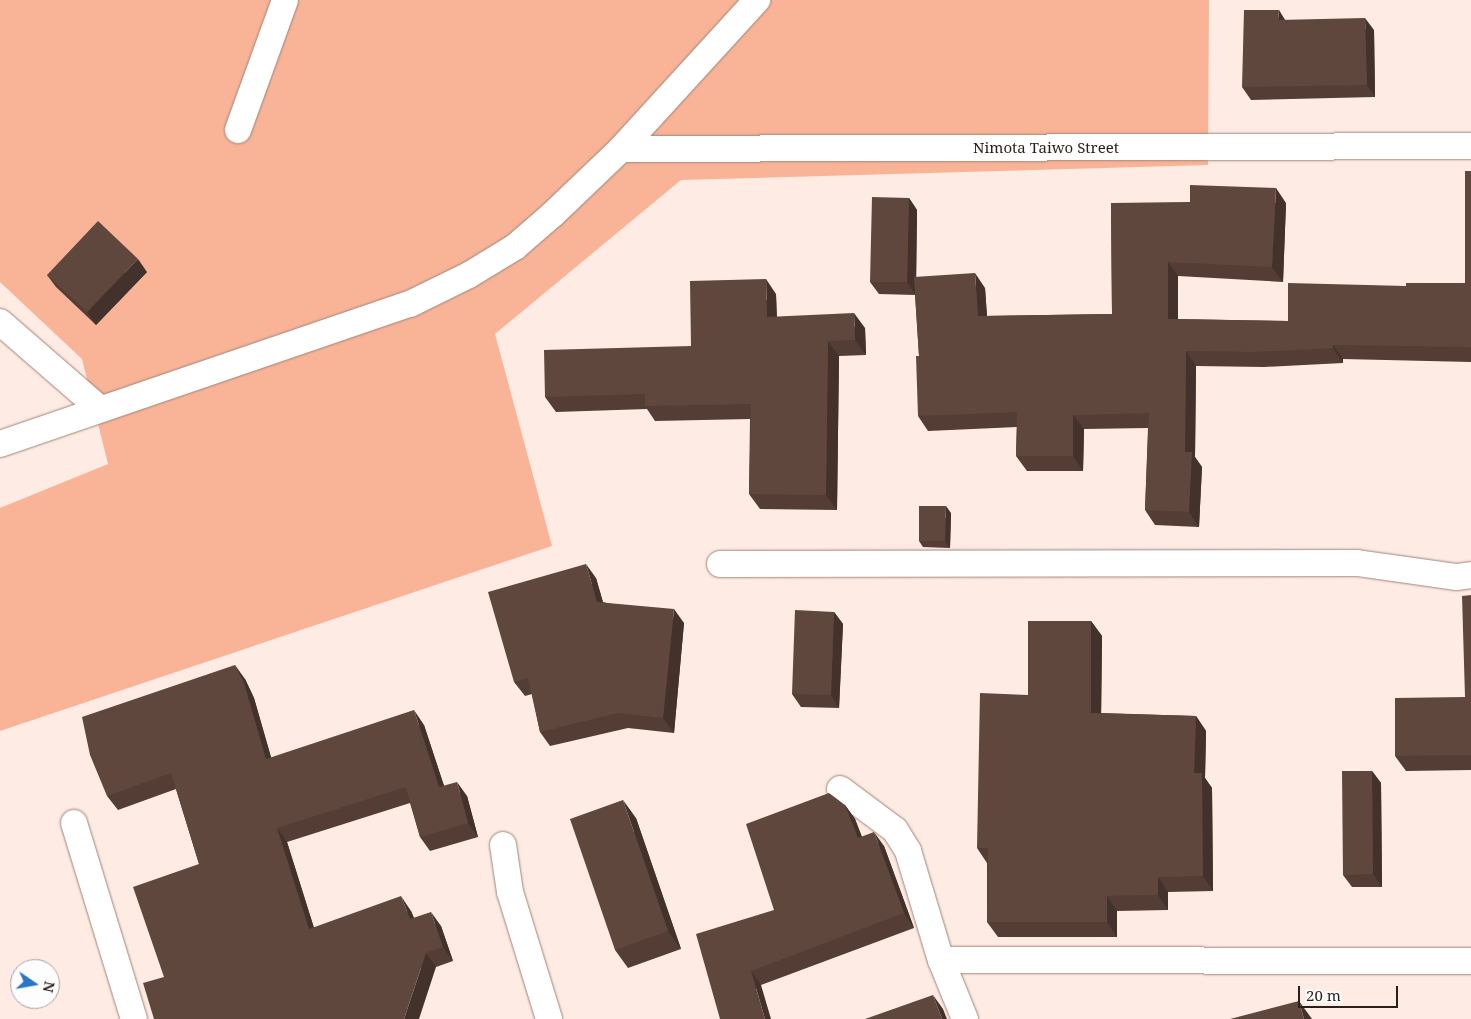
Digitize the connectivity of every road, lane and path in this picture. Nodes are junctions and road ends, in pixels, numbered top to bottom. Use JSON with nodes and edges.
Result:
{"nodes":[{"id":1,"x":284,"y":0,"type":"edge"},
{"id":2,"x":757,"y":0,"type":"edge"},
{"id":3,"x":238,"y":130,"type":"dead end"},
{"id":4,"x":1471,"y":146,"type":"edge"},
{"id":5,"x":621,"y":149,"type":"junction"},
{"id":6,"x":0,"y":322,"type":"edge"},
{"id":7,"x":100,"y":409,"type":"junction"},
{"id":8,"x":0,"y":444,"type":"edge"},
{"id":9,"x":720,"y":564,"type":"dead end"},
{"id":10,"x":1471,"y":575,"type":"edge"},
{"id":11,"x":840,"y":790,"type":"dead end"},
{"id":12,"x":74,"y":823,"type":"dead end"},
{"id":13,"x":503,"y":845,"type":"dead end"},
{"id":14,"x":941,"y":960,"type":"junction"},
{"id":15,"x":1471,"y":961,"type":"edge"},
{"id":16,"x":134,"y":1019,"type":"edge"},
{"id":17,"x":549,"y":1019,"type":"edge"},
{"id":18,"x":965,"y":1019,"type":"edge"}],
"edges":[{"from":1,"to":3,"type":"street"},
{"from":2,"to":5,"type":"street"},
{"from":4,"to":5,"type":"street","name":"Nimota Taiwo Street"},
{"from":5,"to":7,"type":"street"},
{"from":6,"to":7,"type":"street"},
{"from":7,"to":8,"type":"street"},
{"from":9,"to":10,"type":"street"},
{"from":11,"to":14,"type":"street"},
{"from":12,"to":16,"type":"street"},
{"from":13,"to":17,"type":"street"},
{"from":14,"to":15,"type":"street"},
{"from":14,"to":18,"type":"street"}]}
